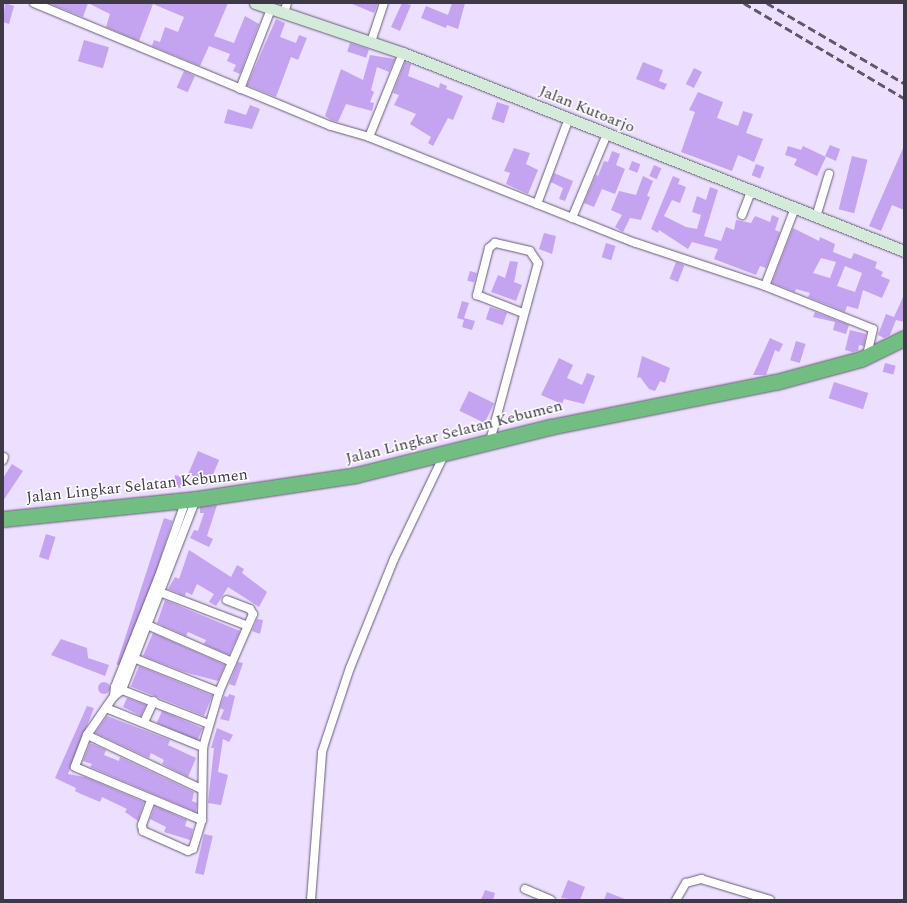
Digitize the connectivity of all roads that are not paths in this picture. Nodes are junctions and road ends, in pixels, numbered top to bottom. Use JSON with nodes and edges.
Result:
{"nodes":[{"id":1,"x":34,"y":3,"type":"edge"},
{"id":2,"x":255,"y":3,"type":"edge"},
{"id":3,"x":384,"y":3,"type":"edge"},
{"id":4,"x":285,"y":8,"type":"edge"},
{"id":5,"x":271,"y":9,"type":"junction"},
{"id":6,"x":371,"y":42,"type":"junction"},
{"id":7,"x":402,"y":54,"type":"junction"},
{"id":8,"x":240,"y":89,"type":"junction"},
{"id":9,"x":569,"y":118,"type":"junction"},
{"id":10,"x":607,"y":134,"type":"junction"},
{"id":11,"x":369,"y":137,"type":"junction"},
{"id":12,"x":829,"y":174,"type":"dead end"},
{"id":13,"x":751,"y":191,"type":"junction"},
{"id":14,"x":537,"y":204,"type":"junction"},
{"id":15,"x":795,"y":208,"type":"junction"},
{"id":16,"x":742,"y":215,"type":"dead end"},
{"id":17,"x":816,"y":217,"type":"junction"},
{"id":18,"x":572,"y":218,"type":"junction"},
{"id":19,"x":904,"y":251,"type":"edge"},
{"id":20,"x":765,"y":286,"type":"junction"},
{"id":21,"x":523,"y":313,"type":"junction"},
{"id":22,"x":904,"y":338,"type":"edge"},
{"id":23,"x":866,"y":356,"type":"junction"},
{"id":24,"x":490,"y":441,"type":"junction"},
{"id":25,"x":444,"y":455,"type":"junction"},
{"id":26,"x":191,"y":499,"type":"junction"},
{"id":27,"x":3,"y":520,"type":"edge"},
{"id":28,"x":158,"y":591,"type":"junction"},
{"id":29,"x":227,"y":600,"type":"dead end"},
{"id":30,"x":145,"y":624,"type":"junction"},
{"id":31,"x":248,"y":626,"type":"junction"},
{"id":32,"x":132,"y":658,"type":"junction"},
{"id":33,"x":232,"y":662,"type":"junction"},
{"id":34,"x":118,"y":688,"type":"junction"},
{"id":35,"x":219,"y":692,"type":"junction"},
{"id":36,"x":154,"y":702,"type":"junction"},
{"id":37,"x":106,"y":708,"type":"junction"},
{"id":38,"x":144,"y":722,"type":"junction"},
{"id":39,"x":209,"y":724,"type":"junction"},
{"id":40,"x":87,"y":735,"type":"junction"},
{"id":41,"x":203,"y":747,"type":"junction"},
{"id":42,"x":200,"y":789,"type":"junction"},
{"id":43,"x":151,"y":800,"type":"junction"},
{"id":44,"x":202,"y":820,"type":"junction"},
{"id":45,"x":525,"y":888,"type":"dead end"},
{"id":46,"x":311,"y":900,"type":"edge"},
{"id":47,"x":551,"y":900,"type":"edge"},
{"id":48,"x":676,"y":900,"type":"edge"},
{"id":49,"x":770,"y":900,"type":"edge"}],
"edges":[{"from":1,"to":8,"type":"street"},
{"from":2,"to":5,"type":"main road","name":"Jalan Kutoarjo"},
{"from":3,"to":6,"type":"street"},
{"from":4,"to":5,"type":"main road","name":"Jalan Kutoarjo"},
{"from":4,"to":6,"type":"main road","name":"Jalan Kutoarjo"},
{"from":5,"to":8,"type":"street"},
{"from":6,"to":7,"type":"main road","name":"Jalan Kutoarjo"},
{"from":7,"to":9,"type":"main road","name":"Jalan Kutoarjo"},
{"from":7,"to":11,"type":"street"},
{"from":8,"to":11,"type":"street"},
{"from":9,"to":10,"type":"main road","name":"Jalan Kutoarjo"},
{"from":9,"to":14,"type":"street"},
{"from":10,"to":13,"type":"main road","name":"Jalan Kutoarjo"},
{"from":10,"to":18,"type":"street"},
{"from":11,"to":14,"type":"street"},
{"from":12,"to":17,"type":"street"},
{"from":13,"to":15,"type":"main road","name":"Jalan Kutoarjo"},
{"from":13,"to":16,"type":"street"},
{"from":14,"to":18,"type":"street"},
{"from":15,"to":17,"type":"main road","name":"Jalan Kutoarjo"},
{"from":15,"to":20,"type":"street"},
{"from":17,"to":19,"type":"main road","name":"Jalan Kutoarjo"},
{"from":18,"to":20,"type":"street"},
{"from":20,"to":23,"type":"street"},
{"from":21,"to":21,"type":"street"},
{"from":21,"to":24,"type":"street"},
{"from":22,"to":23,"type":"highway","name":"Jalan Lingkar Selatan Kebumen"},
{"from":23,"to":24,"type":"highway","name":"Jalan Lingkar Selatan Kebumen"},
{"from":24,"to":25,"type":"highway","name":"Jalan Lingkar Selatan Kebumen"},
{"from":25,"to":26,"type":"highway","name":"Jalan Lingkar Selatan Kebumen"},
{"from":25,"to":46,"type":"street"},
{"from":26,"to":27,"type":"highway","name":"Jalan Lingkar Selatan Kebumen"},
{"from":26,"to":28,"type":"street"},
{"from":28,"to":30,"type":"street"},
{"from":28,"to":31,"type":"street"},
{"from":29,"to":31,"type":"street"},
{"from":30,"to":32,"type":"street"},
{"from":30,"to":33,"type":"street"},
{"from":31,"to":33,"type":"street"},
{"from":32,"to":34,"type":"street"},
{"from":32,"to":35,"type":"street"},
{"from":33,"to":35,"type":"street"},
{"from":34,"to":36,"type":"street"},
{"from":34,"to":37,"type":"street"},
{"from":35,"to":39,"type":"street"},
{"from":36,"to":38,"type":"street"},
{"from":36,"to":39,"type":"street"},
{"from":37,"to":38,"type":"street"},
{"from":37,"to":40,"type":"street"},
{"from":38,"to":41,"type":"street"},
{"from":39,"to":41,"type":"street"},
{"from":40,"to":42,"type":"street"},
{"from":40,"to":43,"type":"street"},
{"from":41,"to":42,"type":"street"},
{"from":42,"to":44,"type":"street"},
{"from":43,"to":44,"type":"street"},
{"from":43,"to":44,"type":"street"},
{"from":45,"to":47,"type":"street"},
{"from":48,"to":49,"type":"street"}]}
